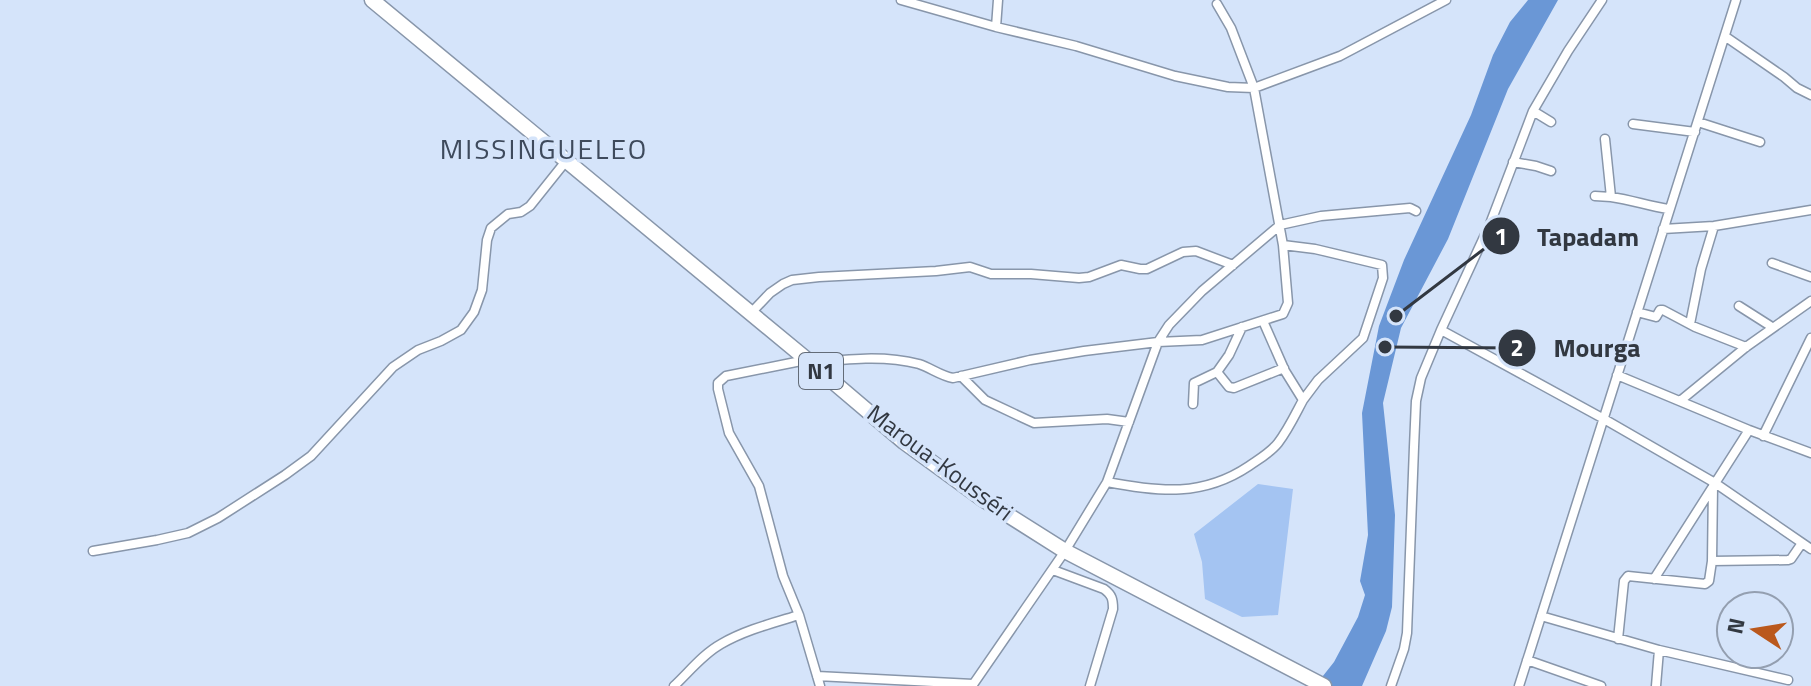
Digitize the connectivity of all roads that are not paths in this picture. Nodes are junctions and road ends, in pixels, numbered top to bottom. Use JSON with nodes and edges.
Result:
{"nodes":[{"id":1,"x":372,"y":0,"type":"edge"},
{"id":2,"x":901,"y":0,"type":"edge"},
{"id":3,"x":998,"y":0,"type":"edge"},
{"id":4,"x":1446,"y":0,"type":"edge"},
{"id":5,"x":1602,"y":0,"type":"edge"},
{"id":6,"x":1736,"y":0,"type":"edge"},
{"id":7,"x":1217,"y":4,"type":"dead end"},
{"id":8,"x":996,"y":27,"type":"junction"},
{"id":9,"x":1726,"y":37,"type":"junction"},
{"id":10,"x":1254,"y":88,"type":"junction"},
{"id":11,"x":1811,"y":95,"type":"edge"},
{"id":12,"x":1533,"y":111,"type":"junction"},
{"id":13,"x":1551,"y":122,"type":"dead end"},
{"id":14,"x":1633,"y":124,"type":"dead end"},
{"id":15,"x":1696,"y":127,"type":"junction"},
{"id":16,"x":1605,"y":139,"type":"dead end"},
{"id":17,"x":1760,"y":142,"type":"dead end"},
{"id":18,"x":566,"y":161,"type":"junction"},
{"id":19,"x":1513,"y":162,"type":"junction"},
{"id":20,"x":1551,"y":171,"type":"dead end"},
{"id":21,"x":1595,"y":196,"type":"dead end"},
{"id":22,"x":1611,"y":197,"type":"junction"},
{"id":23,"x":1668,"y":209,"type":"junction"},
{"id":24,"x":1811,"y":210,"type":"edge"},
{"id":25,"x":1416,"y":211,"type":"dead end"},
{"id":26,"x":1280,"y":225,"type":"junction"},
{"id":27,"x":1714,"y":226,"type":"junction"},
{"id":28,"x":1663,"y":229,"type":"junction"},
{"id":29,"x":1283,"y":245,"type":"junction"},
{"id":30,"x":1772,"y":263,"type":"dead end"},
{"id":31,"x":1233,"y":265,"type":"junction"},
{"id":32,"x":1811,"y":277,"type":"edge"},
{"id":33,"x":1811,"y":301,"type":"edge"},
{"id":34,"x":1739,"y":306,"type":"dead end"},
{"id":35,"x":1637,"y":312,"type":"junction"},
{"id":36,"x":750,"y":314,"type":"junction"},
{"id":37,"x":1263,"y":321,"type":"junction"},
{"id":38,"x":1690,"y":324,"type":"junction"},
{"id":39,"x":1242,"y":327,"type":"junction"},
{"id":40,"x":1772,"y":327,"type":"junction"},
{"id":41,"x":1441,"y":330,"type":"junction"},
{"id":42,"x":1811,"y":338,"type":"edge"},
{"id":43,"x":1158,"y":342,"type":"junction"},
{"id":44,"x":1746,"y":347,"type":"junction"},
{"id":45,"x":809,"y":361,"type":"junction"},
{"id":46,"x":1284,"y":368,"type":"junction"},
{"id":47,"x":1217,"y":372,"type":"junction"},
{"id":48,"x":1617,"y":375,"type":"junction"},
{"id":49,"x":961,"y":376,"type":"junction"},
{"id":50,"x":1303,"y":400,"type":"junction"},
{"id":51,"x":1680,"y":401,"type":"junction"},
{"id":52,"x":1193,"y":404,"type":"dead end"},
{"id":53,"x":1604,"y":419,"type":"junction"},
{"id":54,"x":1129,"y":422,"type":"junction"},
{"id":55,"x":1749,"y":430,"type":"junction"},
{"id":56,"x":1763,"y":436,"type":"junction"},
{"id":57,"x":1811,"y":453,"type":"edge"},
{"id":58,"x":1107,"y":482,"type":"junction"},
{"id":59,"x":1714,"y":484,"type":"junction"},
{"id":60,"x":1802,"y":543,"type":"junction"},
{"id":61,"x":1811,"y":549,"type":"edge"},
{"id":62,"x":93,"y":551,"type":"dead end"},
{"id":63,"x":1065,"y":551,"type":"junction"},
{"id":64,"x":1712,"y":561,"type":"junction"},
{"id":65,"x":1053,"y":570,"type":"junction"},
{"id":66,"x":1654,"y":579,"type":"junction"},
{"id":67,"x":799,"y":615,"type":"junction"},
{"id":68,"x":1541,"y":616,"type":"junction"},
{"id":69,"x":1618,"y":639,"type":"junction"},
{"id":70,"x":1659,"y":650,"type":"junction"},
{"id":71,"x":1527,"y":660,"type":"junction"},
{"id":72,"x":817,"y":676,"type":"junction"},
{"id":73,"x":1570,"y":676,"type":"junction"},
{"id":74,"x":1788,"y":680,"type":"dead end"},
{"id":75,"x":1318,"y":683,"type":"edge"},
{"id":76,"x":972,"y":685,"type":"edge"},
{"id":77,"x":674,"y":686,"type":"edge"},
{"id":78,"x":820,"y":686,"type":"edge"},
{"id":79,"x":1090,"y":686,"type":"edge"},
{"id":80,"x":1391,"y":686,"type":"edge"},
{"id":81,"x":1519,"y":686,"type":"edge"},
{"id":82,"x":1570,"y":686,"type":"edge"},
{"id":83,"x":1599,"y":686,"type":"edge"},
{"id":84,"x":1656,"y":686,"type":"edge"}],
"edges":[{"from":1,"to":18,"type":"highway","name":"Maroua-Kousséri","number":"N1"},
{"from":2,"to":8,"type":"street"},
{"from":3,"to":8,"type":"street"},
{"from":4,"to":10,"type":"street"},
{"from":5,"to":12,"type":"street"},
{"from":6,"to":9,"type":"street"},
{"from":7,"to":10,"type":"street"},
{"from":8,"to":10,"type":"street"},
{"from":9,"to":11,"type":"street"},
{"from":9,"to":15,"type":"street"},
{"from":10,"to":26,"type":"street"},
{"from":12,"to":13,"type":"street"},
{"from":12,"to":19,"type":"street"},
{"from":14,"to":15,"type":"street"},
{"from":15,"to":17,"type":"street"},
{"from":15,"to":23,"type":"street"},
{"from":16,"to":22,"type":"street"},
{"from":18,"to":36,"type":"highway","name":"Maroua-Kousséri","number":"N1"},
{"from":18,"to":62,"type":"street"},
{"from":19,"to":20,"type":"street"},
{"from":19,"to":41,"type":"street"},
{"from":21,"to":22,"type":"street"},
{"from":22,"to":23,"type":"street"},
{"from":23,"to":28,"type":"street"},
{"from":24,"to":27,"type":"street"},
{"from":25,"to":26,"type":"street"},
{"from":26,"to":29,"type":"street"},
{"from":26,"to":31,"type":"street"},
{"from":27,"to":28,"type":"street"},
{"from":27,"to":38,"type":"street"},
{"from":28,"to":35,"type":"street"},
{"from":29,"to":37,"type":"street"},
{"from":29,"to":50,"type":"street"},
{"from":30,"to":32,"type":"street"},
{"from":31,"to":36,"type":"street"},
{"from":31,"to":43,"type":"street"},
{"from":33,"to":40,"type":"street"},
{"from":34,"to":40,"type":"street"},
{"from":35,"to":38,"type":"street"},
{"from":35,"to":48,"type":"street"},
{"from":36,"to":45,"type":"highway","name":"Maroua-Kousséri","number":"N1"},
{"from":37,"to":39,"type":"street"},
{"from":37,"to":46,"type":"street"},
{"from":38,"to":44,"type":"street"},
{"from":39,"to":43,"type":"street"},
{"from":39,"to":47,"type":"street"},
{"from":40,"to":44,"type":"street"},
{"from":41,"to":53,"type":"street"},
{"from":41,"to":80,"type":"street"},
{"from":42,"to":56,"type":"street"},
{"from":43,"to":49,"type":"street"},
{"from":43,"to":54,"type":"street"},
{"from":44,"to":51,"type":"street"},
{"from":45,"to":49,"type":"street"},
{"from":45,"to":63,"type":"highway","name":"Maroua-Kousséri","number":"N1"},
{"from":45,"to":67,"type":"street"},
{"from":46,"to":47,"type":"street"},
{"from":46,"to":50,"type":"street"},
{"from":47,"to":52,"type":"street"},
{"from":48,"to":51,"type":"street"},
{"from":48,"to":53,"type":"street"},
{"from":49,"to":54,"type":"street"},
{"from":50,"to":58,"type":"street"},
{"from":51,"to":55,"type":"street"},
{"from":53,"to":59,"type":"street"},
{"from":53,"to":68,"type":"street"},
{"from":54,"to":58,"type":"street"},
{"from":55,"to":56,"type":"street"},
{"from":55,"to":59,"type":"street"},
{"from":56,"to":57,"type":"street"},
{"from":58,"to":63,"type":"street"},
{"from":59,"to":60,"type":"street"},
{"from":59,"to":64,"type":"street"},
{"from":59,"to":66,"type":"street"},
{"from":60,"to":61,"type":"street"},
{"from":60,"to":64,"type":"street"},
{"from":63,"to":65,"type":"street"},
{"from":63,"to":75,"type":"highway","name":"Maroua-Kousséri","number":"N1"},
{"from":64,"to":66,"type":"street"},
{"from":65,"to":76,"type":"street"},
{"from":65,"to":79,"type":"street"},
{"from":66,"to":69,"type":"street"},
{"from":67,"to":72,"type":"street"},
{"from":67,"to":77,"type":"street"},
{"from":68,"to":69,"type":"street"},
{"from":68,"to":71,"type":"street"},
{"from":69,"to":70,"type":"street"},
{"from":70,"to":74,"type":"street"},
{"from":70,"to":84,"type":"street"},
{"from":71,"to":73,"type":"street"},
{"from":71,"to":81,"type":"street"},
{"from":72,"to":76,"type":"street"},
{"from":72,"to":78,"type":"street"},
{"from":73,"to":82,"type":"street"},
{"from":73,"to":83,"type":"street"}]}
